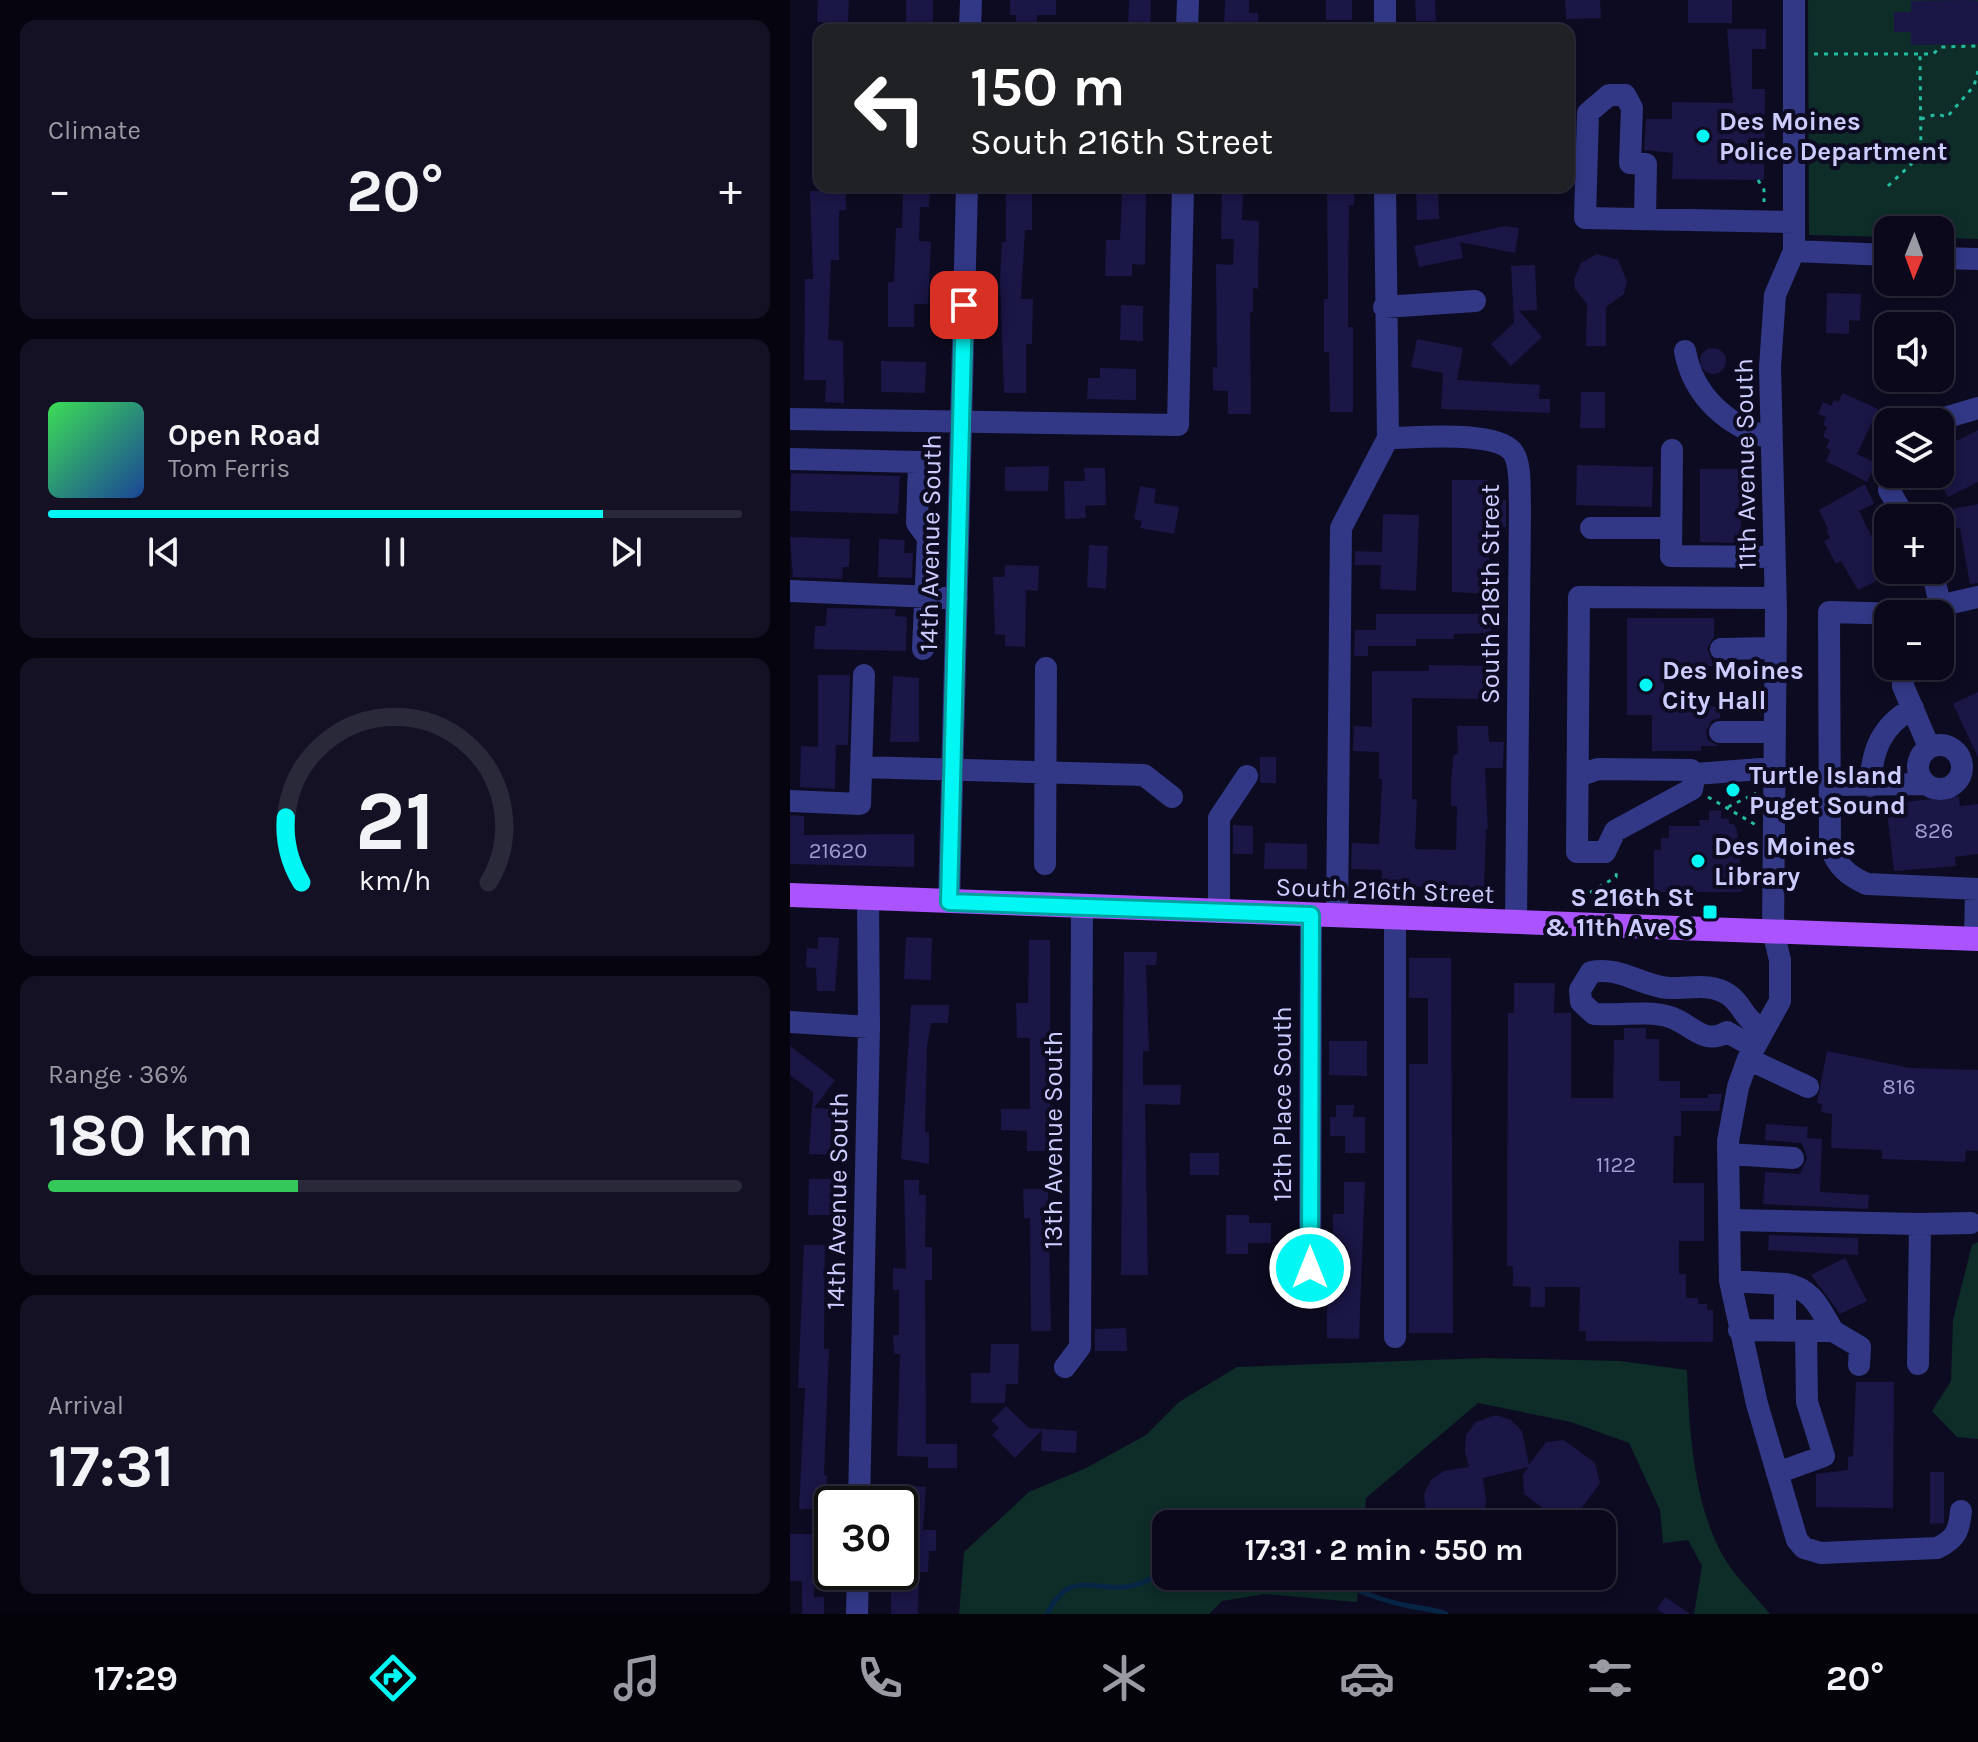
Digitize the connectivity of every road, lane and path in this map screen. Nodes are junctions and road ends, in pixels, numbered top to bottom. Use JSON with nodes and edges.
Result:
{"nodes":[{"id":1,"x":971,"y":0,"type":"edge"},
{"id":2,"x":1188,"y":0,"type":"edge"},
{"id":3,"x":1385,"y":0,"type":"edge"},
{"id":4,"x":1794,"y":0,"type":"edge"},
{"id":5,"x":970,"y":24,"type":"edge"},
{"id":6,"x":1187,"y":24,"type":"edge"},
{"id":7,"x":1385,"y":24,"type":"edge"},
{"id":8,"x":1978,"y":46,"type":"edge"},
{"id":9,"x":1794,"y":54,"type":"junction"},
{"id":10,"x":1920,"y":54,"type":"junction"},
{"id":11,"x":1978,"y":71,"type":"edge"},
{"id":12,"x":1921,"y":119,"type":"junction"},
{"id":13,"x":1758,"y":180,"type":"dead end"},
{"id":14,"x":1888,"y":186,"type":"dead end"},
{"id":15,"x":967,"y":192,"type":"edge"},
{"id":16,"x":1183,"y":192,"type":"edge"},
{"id":17,"x":1385,"y":192,"type":"edge"},
{"id":18,"x":1645,"y":219,"type":"junction"},
{"id":19,"x":1764,"y":221,"type":"junction"},
{"id":20,"x":1794,"y":222,"type":"junction"},
{"id":21,"x":1794,"y":251,"type":"junction"},
{"id":22,"x":1874,"y":254,"type":"edge"},
{"id":23,"x":1954,"y":258,"type":"edge"},
{"id":24,"x":1978,"y":259,"type":"edge"},
{"id":25,"x":1475,"y":301,"type":"dead end"},
{"id":26,"x":1384,"y":307,"type":"junction"},
{"id":27,"x":1685,"y":351,"type":"dead end"},
{"id":28,"x":1978,"y":408,"type":"edge"},
{"id":29,"x":1954,"y":415,"type":"edge"},
{"id":30,"x":790,"y":419,"type":"edge"},
{"id":31,"x":961,"y":423,"type":"junction"},
{"id":32,"x":1388,"y":438,"type":"junction"},
{"id":33,"x":1771,"y":438,"type":"junction"},
{"id":34,"x":1672,"y":450,"type":"dead end"},
{"id":35,"x":790,"y":459,"type":"edge"},
{"id":36,"x":1591,"y":528,"type":"dead end"},
{"id":37,"x":1671,"y":528,"type":"junction"},
{"id":38,"x":1774,"y":557,"type":"junction"},
{"id":39,"x":790,"y":591,"type":"edge"},
{"id":40,"x":925,"y":596,"type":"junction"},
{"id":41,"x":1978,"y":597,"type":"edge"},
{"id":42,"x":957,"y":598,"type":"junction"},
{"id":43,"x":1775,"y":598,"type":"junction"},
{"id":44,"x":1954,"y":601,"type":"edge"},
{"id":45,"x":1874,"y":613,"type":"edge"},
{"id":46,"x":1775,"y":648,"type":"junction"},
{"id":47,"x":923,"y":649,"type":"dead end"},
{"id":48,"x":1721,"y":649,"type":"dead end"},
{"id":49,"x":1046,"y":668,"type":"dead end"},
{"id":50,"x":864,"y":675,"type":"dead end"},
{"id":51,"x":1903,"y":680,"type":"edge"},
{"id":52,"x":1913,"y":708,"type":"junction"},
{"id":53,"x":1720,"y":732,"type":"dead end"},
{"id":54,"x":1774,"y":732,"type":"junction"},
{"id":55,"x":1929,"y":747,"type":"junction"},
{"id":56,"x":861,"y":767,"type":"junction"},
{"id":57,"x":1774,"y":768,"type":"junction"},
{"id":58,"x":952,"y":770,"type":"junction"},
{"id":59,"x":1046,"y":772,"type":"junction"},
{"id":60,"x":1695,"y":774,"type":"junction"},
{"id":61,"x":1247,"y":776,"type":"dead end"},
{"id":62,"x":1578,"y":776,"type":"junction"},
{"id":63,"x":1926,"y":784,"type":"junction"},
{"id":64,"x":1830,"y":785,"type":"junction"},
{"id":65,"x":1870,"y":786,"type":"junction"},
{"id":66,"x":1762,"y":790,"type":"dead end"},
{"id":67,"x":1172,"y":797,"type":"dead end"},
{"id":68,"x":1703,"y":797,"type":"dead end"},
{"id":69,"x":790,"y":801,"type":"edge"},
{"id":70,"x":1728,"y":807,"type":"junction"},
{"id":71,"x":1763,"y":829,"type":"dead end"},
{"id":72,"x":1611,"y":856,"type":"junction"},
{"id":73,"x":1045,"y":864,"type":"dead end"},
{"id":74,"x":1977,"y":889,"type":"edge"},
{"id":75,"x":790,"y":895,"type":"edge"},
{"id":76,"x":868,"y":898,"type":"junction"},
{"id":77,"x":949,"y":902,"type":"junction"},
{"id":78,"x":1566,"y":907,"type":"dead end"},
{"id":79,"x":1082,"y":908,"type":"junction"},
{"id":80,"x":1219,"y":912,"type":"junction"},
{"id":81,"x":1311,"y":915,"type":"junction"},
{"id":82,"x":1337,"y":916,"type":"junction"},
{"id":83,"x":1395,"y":918,"type":"junction"},
{"id":84,"x":1516,"y":922,"type":"junction"},
{"id":85,"x":1773,"y":931,"type":"junction"},
{"id":86,"x":1976,"y":939,"type":"edge"},
{"id":87,"x":790,"y":1022,"type":"edge"},
{"id":88,"x":869,"y":1027,"type":"junction"},
{"id":89,"x":1755,"y":1045,"type":"junction"},
{"id":90,"x":1808,"y":1087,"type":"dead end"},
{"id":91,"x":1729,"y":1154,"type":"junction"},
{"id":92,"x":1793,"y":1158,"type":"dead end"},
{"id":93,"x":1730,"y":1220,"type":"junction"},
{"id":94,"x":1971,"y":1223,"type":"dead end"},
{"id":95,"x":1920,"y":1224,"type":"junction"},
{"id":96,"x":1730,"y":1281,"type":"junction"},
{"id":97,"x":1785,"y":1284,"type":"junction"},
{"id":98,"x":1310,"y":1293,"type":"dead end"},
{"id":99,"x":1739,"y":1330,"type":"junction"},
{"id":100,"x":1796,"y":1331,"type":"junction"},
{"id":101,"x":1833,"y":1331,"type":"junction"},
{"id":102,"x":1395,"y":1337,"type":"dead end"},
{"id":103,"x":1918,"y":1364,"type":"dead end"},
{"id":104,"x":1859,"y":1365,"type":"dead end"},
{"id":105,"x":1065,"y":1367,"type":"dead end"},
{"id":106,"x":1777,"y":1473,"type":"junction"},
{"id":107,"x":859,"y":1486,"type":"edge"},
{"id":108,"x":1961,"y":1511,"type":"dead end"},
{"id":109,"x":858,"y":1590,"type":"edge"},
{"id":110,"x":857,"y":1614,"type":"edge"}],
"edges":[{"from":1,"to":5,"type":"street"},
{"from":2,"to":6,"type":"street"},
{"from":3,"to":7,"type":"street"},
{"from":4,"to":9,"type":"street","name":"11th Avenue South"},
{"from":8,"to":10,"type":"path"},
{"from":9,"to":10,"type":"path"},
{"from":9,"to":20,"type":"street","name":"11th Avenue South"},
{"from":10,"to":12,"type":"path"},
{"from":11,"to":12,"type":"path"},
{"from":12,"to":14,"type":"path"},
{"from":13,"to":19,"type":"path"},
{"from":15,"to":31,"type":"street","name":"14th Avenue South"},
{"from":16,"to":31,"type":"street"},
{"from":17,"to":26,"type":"street"},
{"from":18,"to":18,"type":"street"},
{"from":18,"to":19,"type":"street"},
{"from":19,"to":20,"type":"street"},
{"from":20,"to":21,"type":"street","name":"11th Avenue South"},
{"from":21,"to":22,"type":"street"},
{"from":21,"to":33,"type":"street","name":"11th Avenue South"},
{"from":23,"to":24,"type":"street"},
{"from":25,"to":26,"type":"street"},
{"from":26,"to":32,"type":"street"},
{"from":27,"to":33,"type":"street"},
{"from":28,"to":29,"type":"street"},
{"from":30,"to":31,"type":"street"},
{"from":31,"to":42,"type":"street","name":"14th Avenue South"},
{"from":32,"to":82,"type":"street"},
{"from":32,"to":84,"type":"street","name":"South 218th Street"},
{"from":33,"to":38,"type":"street","name":"11th Avenue South"},
{"from":34,"to":37,"type":"street"},
{"from":35,"to":40,"type":"street"},
{"from":36,"to":37,"type":"street"},
{"from":37,"to":38,"type":"street"},
{"from":38,"to":43,"type":"street","name":"11th Avenue South"},
{"from":39,"to":40,"type":"street"},
{"from":40,"to":42,"type":"street"},
{"from":40,"to":47,"type":"street"},
{"from":41,"to":44,"type":"street"},
{"from":42,"to":58,"type":"street","name":"14th Avenue South"},
{"from":43,"to":46,"type":"street","name":"11th Avenue South"},
{"from":43,"to":62,"type":"street"},
{"from":45,"to":64,"type":"street"},
{"from":46,"to":48,"type":"street"},
{"from":46,"to":54,"type":"street","name":"11th Avenue South"},
{"from":49,"to":59,"type":"street"},
{"from":50,"to":56,"type":"street"},
{"from":51,"to":52,"type":"street"},
{"from":52,"to":55,"type":"street"},
{"from":52,"to":65,"type":"street"},
{"from":53,"to":54,"type":"street"},
{"from":54,"to":57,"type":"street","name":"11th Avenue South"},
{"from":55,"to":63,"type":"street"},
{"from":55,"to":63,"type":"street"},
{"from":56,"to":58,"type":"street"},
{"from":56,"to":69,"type":"street"},
{"from":57,"to":60,"type":"street"},
{"from":57,"to":85,"type":"street","name":"11th Avenue South"},
{"from":58,"to":59,"type":"street"},
{"from":58,"to":77,"type":"street","name":"14th Avenue South"},
{"from":59,"to":67,"type":"street"},
{"from":59,"to":73,"type":"street"},
{"from":60,"to":62,"type":"street"},
{"from":60,"to":72,"type":"street"},
{"from":61,"to":80,"type":"street"},
{"from":62,"to":72,"type":"street"},
{"from":63,"to":65,"type":"street"},
{"from":64,"to":65,"type":"street"},
{"from":64,"to":74,"type":"street"},
{"from":66,"to":70,"type":"path"},
{"from":68,"to":70,"type":"path"},
{"from":70,"to":71,"type":"path"},
{"from":72,"to":78,"type":"path"},
{"from":74,"to":86,"type":"street"},
{"from":75,"to":76,"type":"main road","name":"South 216th Street"},
{"from":76,"to":77,"type":"main road","name":"South 216th Street"},
{"from":76,"to":88,"type":"street","name":"14th Avenue South"},
{"from":77,"to":79,"type":"main road","name":"South 216th Street"},
{"from":79,"to":80,"type":"main road","name":"South 216th Street"},
{"from":79,"to":105,"type":"street","name":"13th Avenue South"},
{"from":80,"to":81,"type":"main road","name":"South 216th Street"},
{"from":81,"to":82,"type":"main road","name":"South 216th Street"},
{"from":81,"to":98,"type":"street","name":"12th Place South"},
{"from":82,"to":83,"type":"main road","name":"South 216th Street"},
{"from":83,"to":84,"type":"main road","name":"South 216th Street"},
{"from":83,"to":102,"type":"street"},
{"from":84,"to":85,"type":"main road","name":"South 216th Street"},
{"from":85,"to":86,"type":"main road","name":"South 216th Street"},
{"from":85,"to":89,"type":"street","name":"11th Avenue South"},
{"from":87,"to":88,"type":"street"},
{"from":88,"to":107,"type":"street","name":"14th Avenue South"},
{"from":89,"to":89,"type":"street"},
{"from":89,"to":90,"type":"street"},
{"from":89,"to":91,"type":"street","name":"11th Avenue South"},
{"from":91,"to":92,"type":"street"},
{"from":91,"to":93,"type":"street","name":"11th Avenue South"},
{"from":93,"to":95,"type":"street"},
{"from":93,"to":96,"type":"street","name":"11th Avenue South"},
{"from":94,"to":95,"type":"street"},
{"from":95,"to":103,"type":"street"},
{"from":96,"to":97,"type":"street"},
{"from":96,"to":99,"type":"street","name":"11th Avenue South"},
{"from":97,"to":100,"type":"street"},
{"from":97,"to":101,"type":"street"},
{"from":99,"to":100,"type":"street"},
{"from":99,"to":106,"type":"street","name":"11th Avenue South"},
{"from":100,"to":101,"type":"street"},
{"from":100,"to":106,"type":"street"},
{"from":101,"to":104,"type":"street"},
{"from":106,"to":108,"type":"street","name":"11th Avenue South"},
{"from":109,"to":110,"type":"street"}]}
